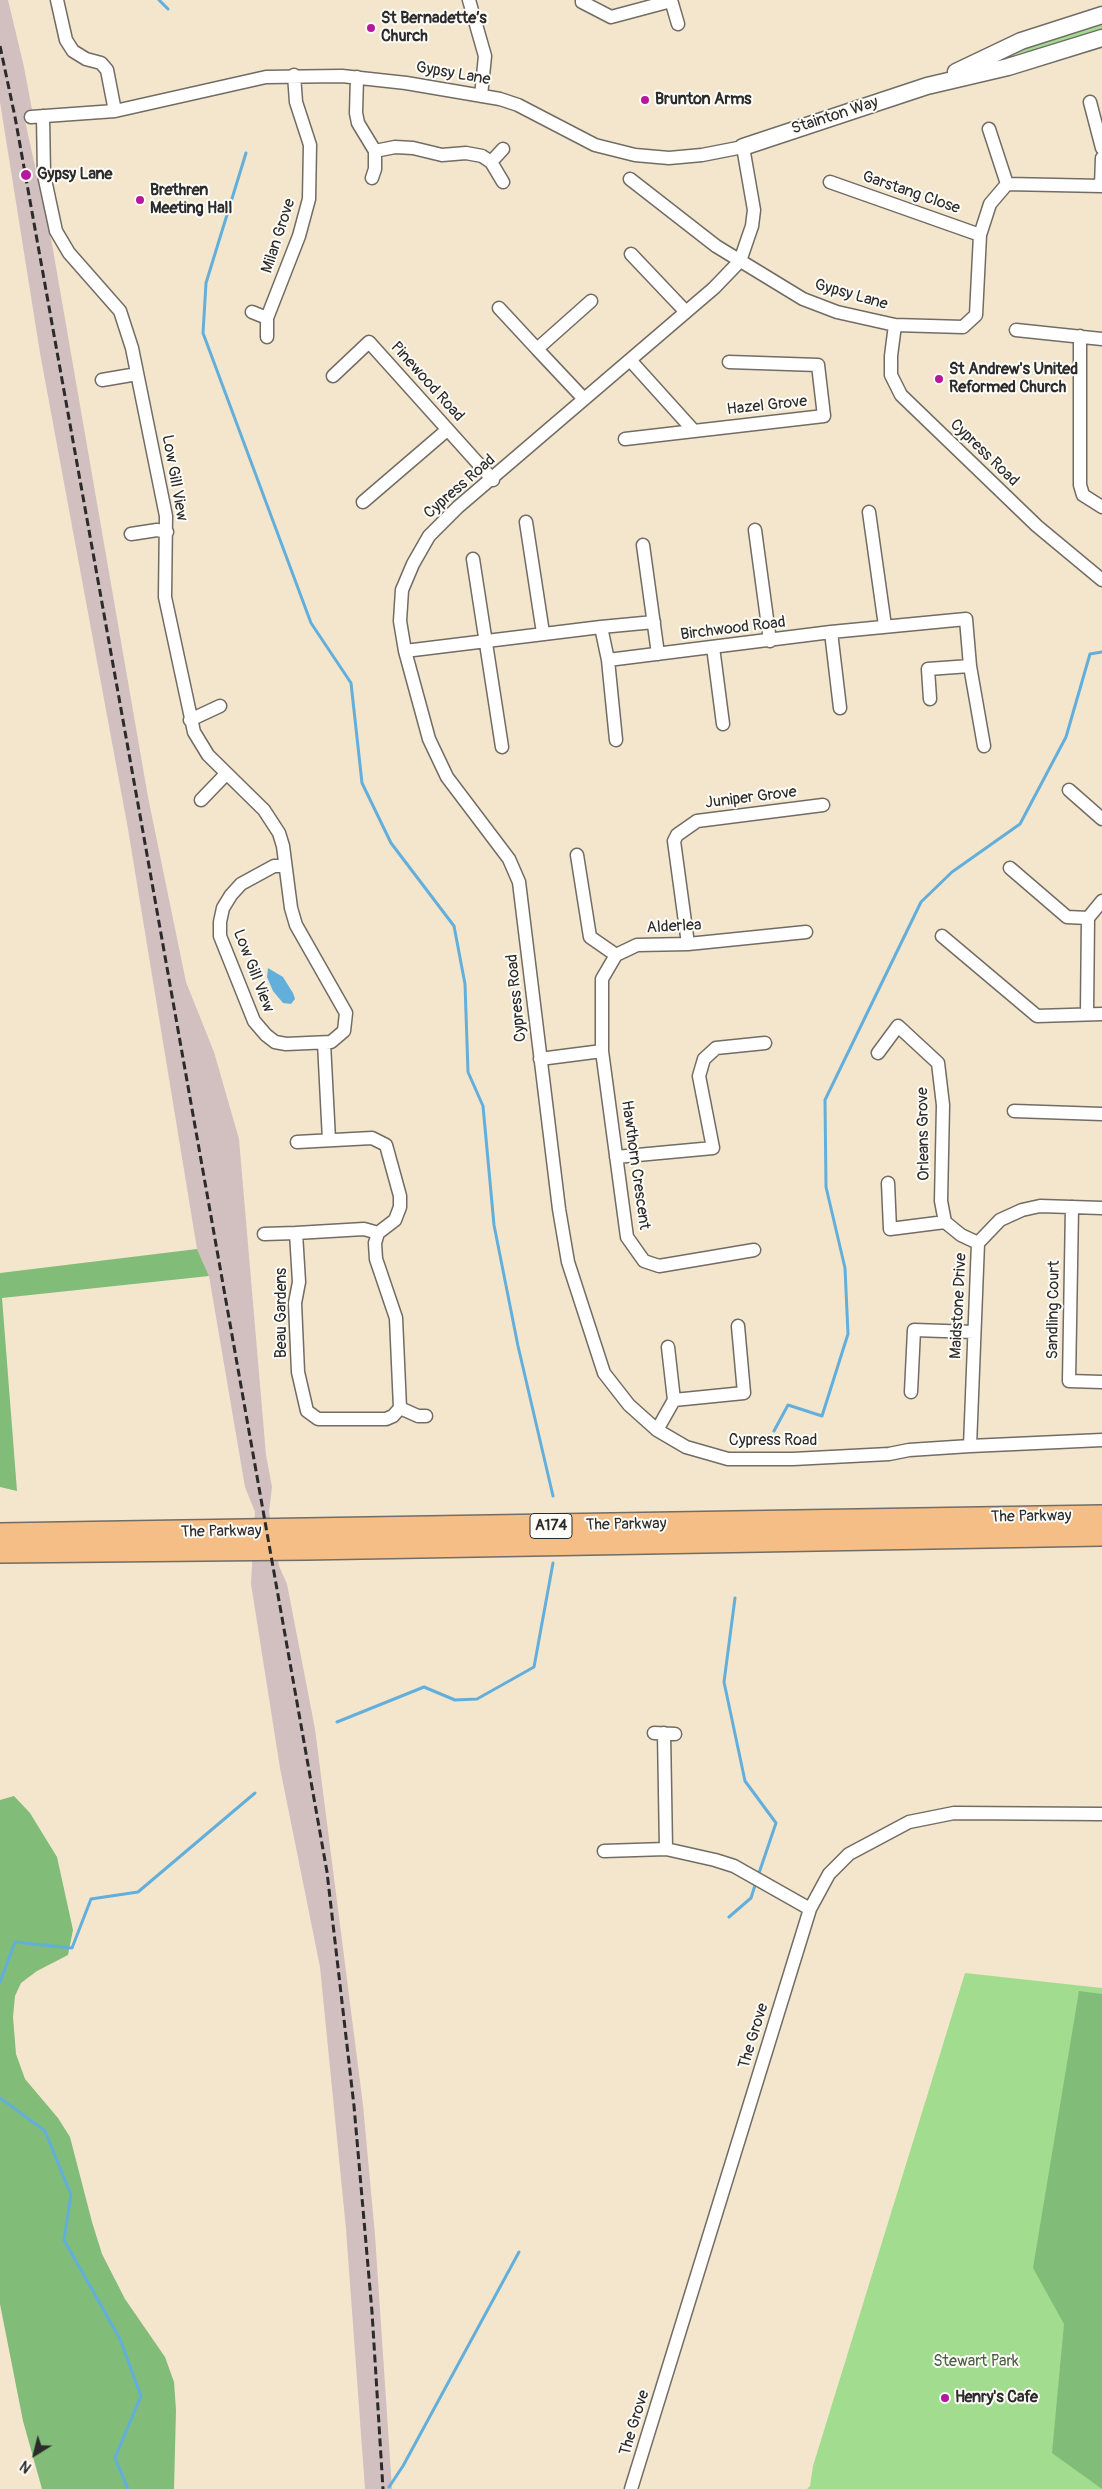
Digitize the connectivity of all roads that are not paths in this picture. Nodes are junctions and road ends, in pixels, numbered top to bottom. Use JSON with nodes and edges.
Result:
{"nodes":[{"id":1,"x":57,"y":0,"type":"edge"},
{"id":2,"x":469,"y":0,"type":"edge"},
{"id":3,"x":582,"y":0,"type":"edge"},
{"id":4,"x":671,"y":0,"type":"edge"},
{"id":5,"x":1102,"y":15,"type":"edge"},
{"id":6,"x":678,"y":24,"type":"dead end"},
{"id":7,"x":1102,"y":38,"type":"edge"},
{"id":8,"x":294,"y":75,"type":"junction"},
{"id":9,"x":356,"y":77,"type":"junction"},
{"id":10,"x":927,"y":86,"type":"junction"},
{"id":11,"x":481,"y":96,"type":"junction"},
{"id":12,"x":1090,"y":102,"type":"dead end"},
{"id":13,"x":115,"y":111,"type":"junction"},
{"id":14,"x":37,"y":117,"type":"joint"},
{"id":15,"x":989,"y":129,"type":"dead end"},
{"id":16,"x":743,"y":147,"type":"junction"},
{"id":17,"x":1102,"y":148,"type":"edge"},
{"id":18,"x":502,"y":149,"type":"dead end"},
{"id":19,"x":375,"y":151,"type":"junction"},
{"id":20,"x":1102,"y":158,"type":"edge"},
{"id":21,"x":490,"y":162,"type":"junction"},
{"id":22,"x":372,"y":178,"type":"dead end"},
{"id":23,"x":630,"y":178,"type":"dead end"},
{"id":24,"x":503,"y":182,"type":"dead end"},
{"id":25,"x":830,"y":182,"type":"dead end"},
{"id":26,"x":1007,"y":184,"type":"junction"},
{"id":27,"x":1101,"y":186,"type":"edge"},
{"id":28,"x":980,"y":234,"type":"junction"},
{"id":29,"x":631,"y":254,"type":"dead end"},
{"id":30,"x":740,"y":260,"type":"junction"},
{"id":31,"x":591,"y":301,"type":"dead end"},
{"id":32,"x":499,"y":308,"type":"dead end"},
{"id":33,"x":252,"y":312,"type":"dead end"},
{"id":34,"x":686,"y":312,"type":"junction"},
{"id":35,"x":267,"y":318,"type":"junction"},
{"id":36,"x":895,"y":325,"type":"junction"},
{"id":37,"x":1016,"y":330,"type":"dead end"},
{"id":38,"x":1080,"y":336,"type":"junction"},
{"id":39,"x":267,"y":337,"type":"dead end"},
{"id":40,"x":1102,"y":339,"type":"edge"},
{"id":41,"x":537,"y":349,"type":"junction"},
{"id":42,"x":630,"y":360,"type":"junction"},
{"id":43,"x":729,"y":362,"type":"dead end"},
{"id":44,"x":137,"y":374,"type":"junction"},
{"id":45,"x":333,"y":376,"type":"dead end"},
{"id":46,"x":102,"y":380,"type":"dead end"},
{"id":47,"x":584,"y":399,"type":"junction"},
{"id":48,"x":447,"y":430,"type":"junction"},
{"id":49,"x":694,"y":431,"type":"junction"},
{"id":50,"x":625,"y":439,"type":"dead end"},
{"id":51,"x":493,"y":480,"type":"junction"},
{"id":52,"x":363,"y":502,"type":"dead end"},
{"id":53,"x":1102,"y":507,"type":"edge"},
{"id":54,"x":869,"y":512,"type":"dead end"},
{"id":55,"x":526,"y":522,"type":"dead end"},
{"id":56,"x":755,"y":530,"type":"dead end"},
{"id":57,"x":167,"y":532,"type":"junction"},
{"id":58,"x":131,"y":534,"type":"dead end"},
{"id":59,"x":643,"y":545,"type":"dead end"},
{"id":60,"x":472,"y":559,"type":"dead end"},
{"id":61,"x":1102,"y":580,"type":"edge"},
{"id":62,"x":654,"y":622,"type":"junction"},
{"id":63,"x":885,"y":626,"type":"junction"},
{"id":64,"x":601,"y":627,"type":"junction"},
{"id":65,"x":831,"y":632,"type":"junction"},
{"id":66,"x":543,"y":633,"type":"junction"},
{"id":67,"x":486,"y":640,"type":"junction"},
{"id":68,"x":770,"y":641,"type":"junction"},
{"id":69,"x":713,"y":647,"type":"junction"},
{"id":70,"x":404,"y":651,"type":"junction"},
{"id":71,"x":658,"y":654,"type":"junction"},
{"id":72,"x":608,"y":660,"type":"junction"},
{"id":73,"x":970,"y":666,"type":"junction"},
{"id":74,"x":930,"y":700,"type":"dead end"},
{"id":75,"x":220,"y":706,"type":"dead end"},
{"id":76,"x":840,"y":708,"type":"dead end"},
{"id":77,"x":190,"y":720,"type":"junction"},
{"id":78,"x":723,"y":724,"type":"dead end"},
{"id":79,"x":616,"y":740,"type":"dead end"},
{"id":80,"x":984,"y":746,"type":"dead end"},
{"id":81,"x":502,"y":747,"type":"dead end"},
{"id":82,"x":226,"y":774,"type":"junction"},
{"id":83,"x":1069,"y":790,"type":"dead end"},
{"id":84,"x":201,"y":800,"type":"dead end"},
{"id":85,"x":823,"y":805,"type":"dead end"},
{"id":86,"x":1102,"y":819,"type":"edge"},
{"id":87,"x":577,"y":855,"type":"dead end"},
{"id":88,"x":284,"y":866,"type":"junction"},
{"id":89,"x":1010,"y":868,"type":"dead end"},
{"id":90,"x":1102,"y":901,"type":"edge"},
{"id":91,"x":1088,"y":918,"type":"junction"},
{"id":92,"x":806,"y":932,"type":"dead end"},
{"id":93,"x":942,"y":936,"type":"dead end"},
{"id":94,"x":688,"y":944,"type":"junction"},
{"id":95,"x":616,"y":955,"type":"junction"},
{"id":96,"x":1087,"y":1013,"type":"junction"},
{"id":97,"x":1102,"y":1014,"type":"edge"},
{"id":98,"x":324,"y":1043,"type":"junction"},
{"id":99,"x":765,"y":1043,"type":"dead end"},
{"id":100,"x":602,"y":1051,"type":"junction"},
{"id":101,"x":878,"y":1053,"type":"dead end"},
{"id":102,"x":540,"y":1059,"type":"junction"},
{"id":103,"x":1014,"y":1111,"type":"dead end"},
{"id":104,"x":1102,"y":1114,"type":"edge"},
{"id":105,"x":329,"y":1140,"type":"junction"},
{"id":106,"x":296,"y":1142,"type":"dead end"},
{"id":107,"x":616,"y":1157,"type":"junction"},
{"id":108,"x":888,"y":1183,"type":"dead end"},
{"id":109,"x":1072,"y":1206,"type":"junction"},
{"id":110,"x":1102,"y":1208,"type":"edge"},
{"id":111,"x":944,"y":1222,"type":"junction"},
{"id":112,"x":378,"y":1232,"type":"junction"},
{"id":113,"x":296,"y":1233,"type":"junction"},
{"id":114,"x":264,"y":1234,"type":"dead end"},
{"id":115,"x":978,"y":1243,"type":"junction"},
{"id":116,"x":754,"y":1250,"type":"dead end"},
{"id":117,"x":738,"y":1326,"type":"dead end"},
{"id":118,"x":974,"y":1332,"type":"junction"},
{"id":119,"x":668,"y":1347,"type":"dead end"},
{"id":120,"x":1102,"y":1382,"type":"edge"},
{"id":121,"x":911,"y":1392,"type":"dead end"},
{"id":122,"x":674,"y":1400,"type":"junction"},
{"id":123,"x":400,"y":1408,"type":"junction"},
{"id":124,"x":426,"y":1416,"type":"dead end"},
{"id":125,"x":657,"y":1430,"type":"junction"},
{"id":126,"x":1102,"y":1440,"type":"edge"},
{"id":127,"x":970,"y":1446,"type":"junction"},
{"id":128,"x":1102,"y":1516,"type":"edge"},
{"id":129,"x":0,"y":1534,"type":"edge"},
{"id":130,"x":1102,"y":1536,"type":"edge"},
{"id":131,"x":0,"y":1552,"type":"edge"},
{"id":132,"x":664,"y":1733,"type":"dead end"},
{"id":133,"x":1102,"y":1814,"type":"edge"},
{"id":134,"x":666,"y":1849,"type":"junction"},
{"id":135,"x":604,"y":1851,"type":"dead end"},
{"id":136,"x":810,"y":1909,"type":"junction"},
{"id":137,"x":631,"y":2489,"type":"edge"}],
"edges":[{"from":1,"to":13,"type":"street"},
{"from":2,"to":11,"type":"street"},
{"from":3,"to":4,"type":"street"},
{"from":4,"to":6,"type":"street"},
{"from":5,"to":10,"type":"street","name":"Stainton Way"},
{"from":7,"to":10,"type":"street","name":"Stainton Way"},
{"from":8,"to":9,"type":"street","name":"Gypsy Lane"},
{"from":8,"to":13,"type":"street","name":"Gypsy Lane"},
{"from":8,"to":35,"type":"street","name":"Milan Grove"},
{"from":9,"to":11,"type":"street","name":"Gypsy Lane"},
{"from":9,"to":19,"type":"street"},
{"from":10,"to":16,"type":"street","name":"Stainton Way"},
{"from":11,"to":16,"type":"street","name":"Gypsy Lane"},
{"from":12,"to":17,"type":"street"},
{"from":13,"to":14,"type":"street","name":"Gypsy Lane"},
{"from":14,"to":44,"type":"street","name":"Low Gill View"},
{"from":15,"to":26,"type":"street"},
{"from":16,"to":30,"type":"street"},
{"from":18,"to":21,"type":"street"},
{"from":19,"to":21,"type":"street"},
{"from":19,"to":22,"type":"street"},
{"from":20,"to":27,"type":"street"},
{"from":21,"to":24,"type":"street"},
{"from":23,"to":30,"type":"street","name":"Gypsy Lane"},
{"from":25,"to":28,"type":"street","name":"Garstang Close"},
{"from":26,"to":27,"type":"street"},
{"from":26,"to":28,"type":"street"},
{"from":28,"to":36,"type":"street","name":"Gypsy Lane"},
{"from":29,"to":34,"type":"street"},
{"from":30,"to":34,"type":"street","name":"Cypress Road"},
{"from":30,"to":36,"type":"street","name":"Gypsy Lane"},
{"from":31,"to":41,"type":"street"},
{"from":32,"to":41,"type":"street"},
{"from":33,"to":35,"type":"street"},
{"from":34,"to":42,"type":"street","name":"Cypress Road"},
{"from":35,"to":39,"type":"street","name":"Milan Grove"},
{"from":36,"to":61,"type":"street","name":"Cypress Road"},
{"from":37,"to":38,"type":"street"},
{"from":38,"to":40,"type":"street"},
{"from":38,"to":53,"type":"street"},
{"from":41,"to":47,"type":"street"},
{"from":42,"to":47,"type":"street","name":"Cypress Road"},
{"from":42,"to":49,"type":"street"},
{"from":43,"to":49,"type":"street","name":"Hazel Grove"},
{"from":44,"to":46,"type":"street"},
{"from":44,"to":57,"type":"street","name":"Low Gill View"},
{"from":45,"to":48,"type":"street","name":"Pinewood Road"},
{"from":47,"to":51,"type":"street","name":"Cypress Road"},
{"from":48,"to":51,"type":"street","name":"Pinewood Road"},
{"from":48,"to":52,"type":"street"},
{"from":49,"to":50,"type":"street","name":"Hazel Grove"},
{"from":51,"to":70,"type":"street","name":"Cypress Road"},
{"from":54,"to":63,"type":"street"},
{"from":55,"to":66,"type":"street"},
{"from":56,"to":68,"type":"street"},
{"from":57,"to":58,"type":"street"},
{"from":57,"to":77,"type":"street","name":"Low Gill View"},
{"from":59,"to":62,"type":"street"},
{"from":60,"to":67,"type":"street"},
{"from":62,"to":64,"type":"street"},
{"from":62,"to":71,"type":"street"},
{"from":63,"to":65,"type":"street","name":"Birchwood Road"},
{"from":63,"to":73,"type":"street","name":"Birchwood Road"},
{"from":64,"to":66,"type":"street"},
{"from":64,"to":72,"type":"street"},
{"from":65,"to":68,"type":"street","name":"Birchwood Road"},
{"from":65,"to":76,"type":"street"},
{"from":66,"to":67,"type":"street"},
{"from":67,"to":70,"type":"street"},
{"from":67,"to":81,"type":"street"},
{"from":68,"to":69,"type":"street","name":"Birchwood Road"},
{"from":69,"to":71,"type":"street","name":"Birchwood Road"},
{"from":69,"to":78,"type":"street"},
{"from":70,"to":102,"type":"street","name":"Cypress Road"},
{"from":71,"to":72,"type":"street","name":"Birchwood Road"},
{"from":72,"to":79,"type":"street"},
{"from":73,"to":74,"type":"street"},
{"from":73,"to":80,"type":"street","name":"Birchwood Road"},
{"from":75,"to":77,"type":"street"},
{"from":77,"to":82,"type":"street","name":"Low Gill View"},
{"from":82,"to":84,"type":"street"},
{"from":82,"to":88,"type":"street","name":"Low Gill View"},
{"from":83,"to":86,"type":"street"},
{"from":85,"to":94,"type":"street","name":"Juniper Grove"},
{"from":87,"to":95,"type":"street"},
{"from":88,"to":98,"type":"street","name":"Low Gill View"},
{"from":88,"to":98,"type":"street","name":"Low Gill View"},
{"from":89,"to":91,"type":"street"},
{"from":90,"to":91,"type":"street"},
{"from":91,"to":96,"type":"street"},
{"from":92,"to":94,"type":"street","name":"Alderlea"},
{"from":93,"to":96,"type":"street"},
{"from":94,"to":95,"type":"street","name":"Alderlea"},
{"from":95,"to":100,"type":"street"},
{"from":96,"to":97,"type":"street"},
{"from":98,"to":105,"type":"street"},
{"from":99,"to":107,"type":"street"},
{"from":100,"to":102,"type":"street"},
{"from":100,"to":107,"type":"street","name":"Hawthorn Crescent"},
{"from":101,"to":111,"type":"street","name":"Orleans Grove"},
{"from":102,"to":125,"type":"street","name":"Cypress Road"},
{"from":103,"to":104,"type":"street"},
{"from":105,"to":106,"type":"street"},
{"from":105,"to":112,"type":"street"},
{"from":107,"to":116,"type":"street","name":"Hawthorn Crescent"},
{"from":108,"to":111,"type":"street"},
{"from":109,"to":110,"type":"street","name":"Maidstone Drive"},
{"from":109,"to":115,"type":"street","name":"Maidstone Drive"},
{"from":109,"to":120,"type":"street","name":"Sandling Court"},
{"from":111,"to":115,"type":"street"},
{"from":112,"to":113,"type":"street"},
{"from":112,"to":123,"type":"street"},
{"from":113,"to":114,"type":"street"},
{"from":113,"to":123,"type":"street","name":"Beau Gardens"},
{"from":115,"to":118,"type":"street","name":"Maidstone Drive"},
{"from":117,"to":122,"type":"street"},
{"from":118,"to":121,"type":"street"},
{"from":118,"to":127,"type":"street","name":"Maidstone Drive"},
{"from":119,"to":122,"type":"street"},
{"from":122,"to":125,"type":"street"},
{"from":123,"to":124,"type":"street"},
{"from":125,"to":127,"type":"street","name":"Cypress Road"},
{"from":126,"to":127,"type":"street","name":"Cypress Road"},
{"from":128,"to":129,"type":"highway","name":"The Parkway","number":"A174"},
{"from":130,"to":131,"type":"highway","name":"The Parkway","number":"A174"},
{"from":132,"to":134,"type":"street"},
{"from":133,"to":136,"type":"street","name":"The Grove"},
{"from":134,"to":135,"type":"street"},
{"from":134,"to":136,"type":"street"},
{"from":136,"to":137,"type":"street","name":"The Grove"}]}
